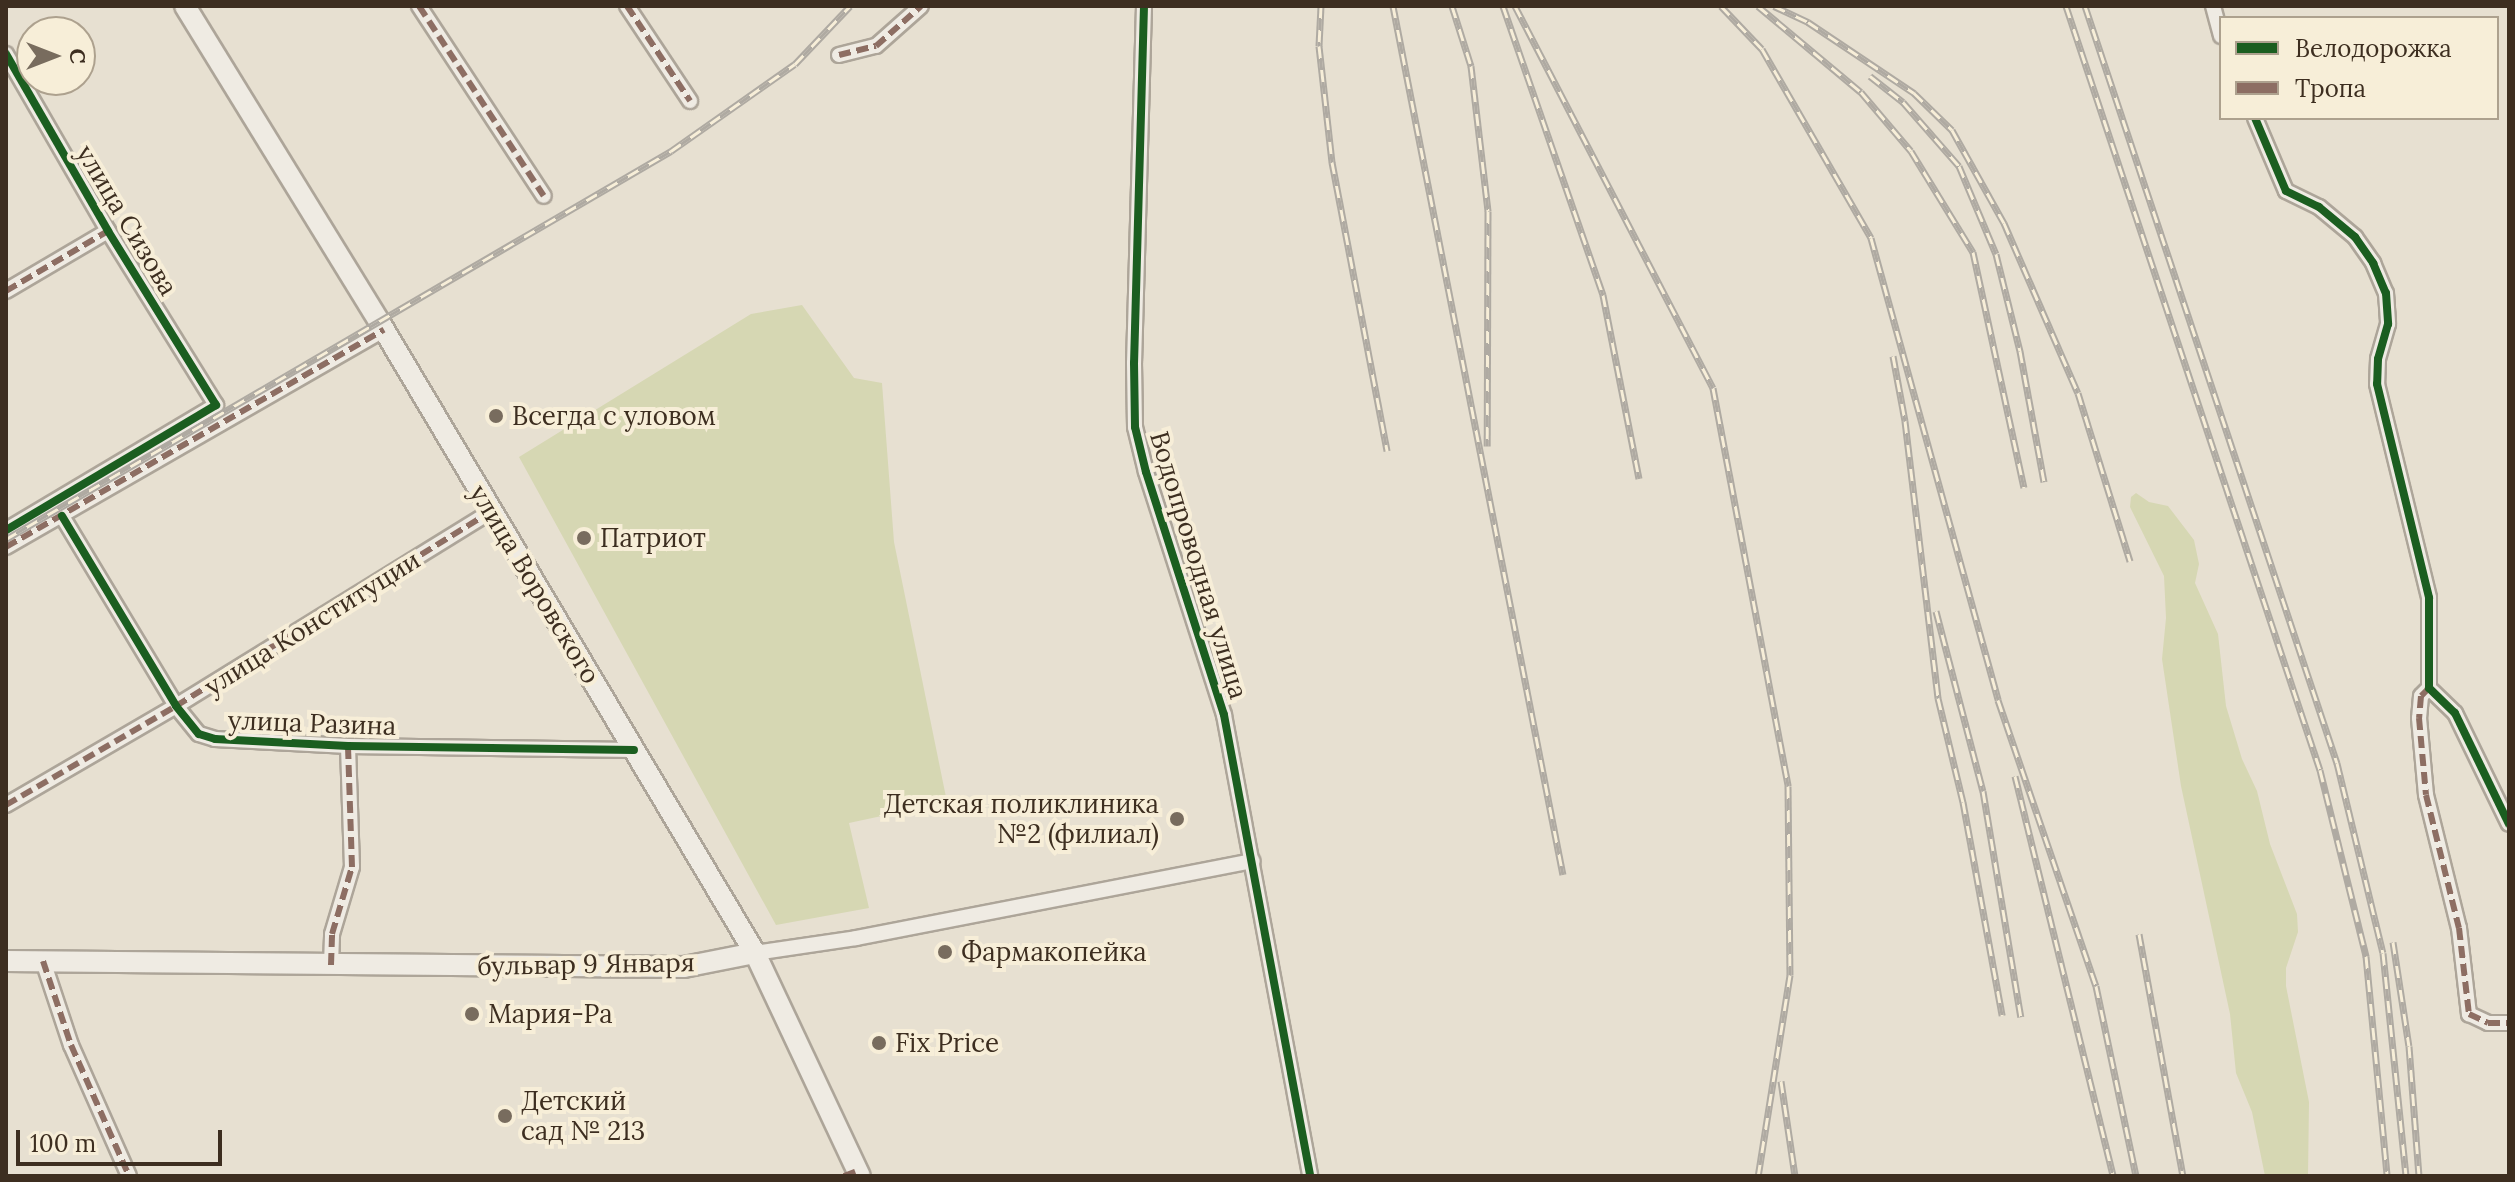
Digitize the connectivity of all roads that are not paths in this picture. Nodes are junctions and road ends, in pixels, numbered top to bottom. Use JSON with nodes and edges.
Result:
{"nodes":[{"id":1,"x":185,"y":6,"type":"edge"},
{"id":2,"x":419,"y":6,"type":"edge"},
{"id":3,"x":627,"y":6,"type":"edge"},
{"id":4,"x":921,"y":6,"type":"edge"},
{"id":5,"x":1144,"y":6,"type":"edge"},
{"id":6,"x":2213,"y":6,"type":"edge"},
{"id":7,"x":2219,"y":28,"type":"edge"},
{"id":8,"x":6,"y":54,"type":"edge"},
{"id":9,"x":839,"y":55,"type":"dead end"},
{"id":10,"x":690,"y":101,"type":"dead end"},
{"id":11,"x":2256,"y":120,"type":"edge"},
{"id":12,"x":544,"y":196,"type":"dead end"},
{"id":13,"x":108,"y":231,"type":"junction"},
{"id":14,"x":6,"y":291,"type":"edge"},
{"id":15,"x":384,"y":330,"type":"junction"},
{"id":16,"x":492,"y":511,"type":"junction"},
{"id":17,"x":62,"y":516,"type":"junction"},
{"id":18,"x":6,"y":530,"type":"edge"},
{"id":19,"x":6,"y":547,"type":"edge"},
{"id":20,"x":2429,"y":688,"type":"junction"},
{"id":21,"x":176,"y":706,"type":"junction"},
{"id":22,"x":348,"y":746,"type":"junction"},
{"id":23,"x":634,"y":750,"type":"junction"},
{"id":24,"x":6,"y":805,"type":"edge"},
{"id":25,"x":2509,"y":824,"type":"edge"},
{"id":26,"x":1253,"y":861,"type":"junction"},
{"id":27,"x":755,"y":953,"type":"junction"},
{"id":28,"x":6,"y":961,"type":"edge"},
{"id":29,"x":43,"y":961,"type":"junction"},
{"id":30,"x":331,"y":965,"type":"junction"},
{"id":31,"x":2509,"y":1023,"type":"edge"},
{"id":32,"x":854,"y":1174,"type":"edge"},
{"id":33,"x":129,"y":1176,"type":"edge"},
{"id":34,"x":1310,"y":1176,"type":"edge"}],
"edges":[{"from":1,"to":15,"type":"main road","name":"улица Воровского"},
{"from":2,"to":12,"type":"street"},
{"from":3,"to":10,"type":"street"},
{"from":4,"to":9,"type":"street"},
{"from":5,"to":26,"type":"street","name":"Водопроводная улица"},
{"from":6,"to":7,"type":"street"},
{"from":8,"to":13,"type":"street","name":"улица Сизова"},
{"from":11,"to":20,"type":"street"},
{"from":13,"to":14,"type":"street"},
{"from":13,"to":18,"type":"street","name":"улица Сизова"},
{"from":15,"to":16,"type":"main road","name":"улица Воровского"},
{"from":15,"to":17,"type":"street"},
{"from":16,"to":21,"type":"street","name":"улица Конституции"},
{"from":16,"to":23,"type":"main road","name":"улица Воровского"},
{"from":17,"to":19,"type":"street"},
{"from":17,"to":21,"type":"street","name":"улица Разина"},
{"from":20,"to":25,"type":"street"},
{"from":20,"to":31,"type":"street"},
{"from":21,"to":22,"type":"street","name":"улица Разина"},
{"from":21,"to":24,"type":"street","name":"улица Конституции"},
{"from":22,"to":23,"type":"street","name":"улица Разина"},
{"from":22,"to":30,"type":"street"},
{"from":23,"to":27,"type":"main road","name":"улица Воровского"},
{"from":26,"to":27,"type":"street","name":"бульвар 9 Января"},
{"from":26,"to":34,"type":"street","name":"Водопроводная улица"},
{"from":27,"to":30,"type":"main road","name":"бульвар 9 Января"},
{"from":27,"to":32,"type":"main road","name":"улица Воровского"},
{"from":28,"to":29,"type":"main road","name":"бульвар 9 Января"},
{"from":29,"to":30,"type":"main road","name":"бульвар 9 Января"},
{"from":29,"to":33,"type":"street"}]}
